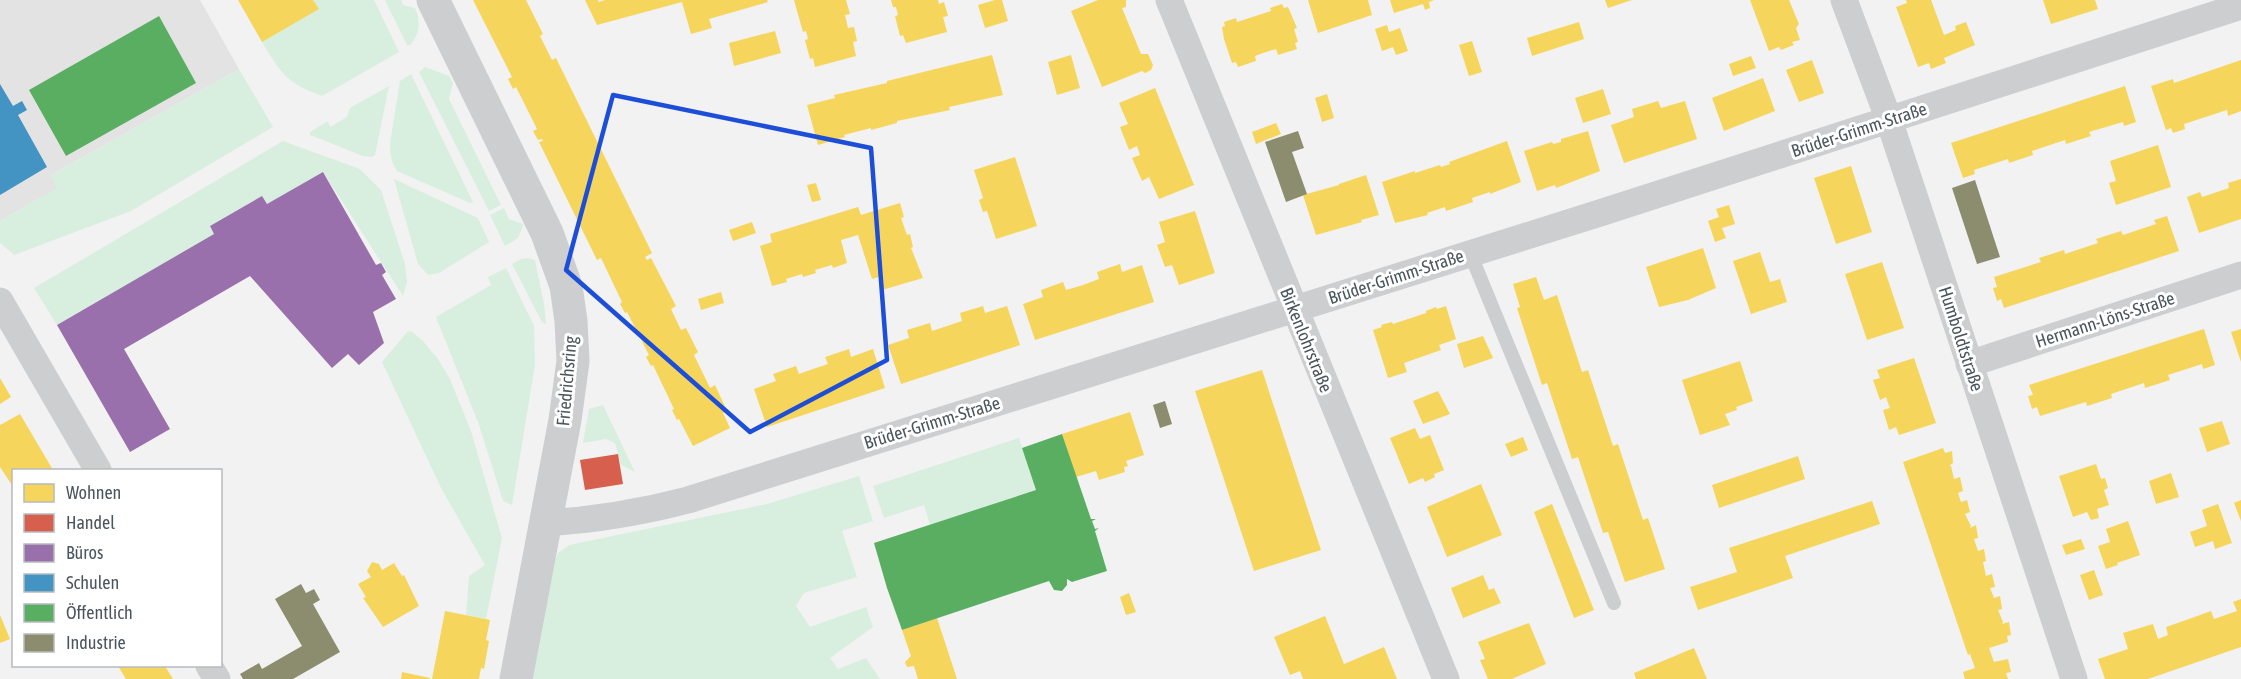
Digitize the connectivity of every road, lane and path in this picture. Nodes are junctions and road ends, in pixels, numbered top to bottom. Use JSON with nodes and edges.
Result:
{"nodes":[{"id":1,"x":433,"y":0,"type":"edge"},
{"id":2,"x":1844,"y":0,"type":"edge"},
{"id":3,"x":1175,"y":2,"type":"edge"},
{"id":4,"x":2241,"y":6,"type":"edge"},
{"id":5,"x":1889,"y":120,"type":"junction"},
{"id":6,"x":1470,"y":253,"type":"junction"},
{"id":7,"x":2241,"y":276,"type":"edge"},
{"id":8,"x":0,"y":302,"type":"edge"},
{"id":9,"x":1294,"y":309,"type":"junction"},
{"id":10,"x":1969,"y":364,"type":"junction"},
{"id":11,"x":97,"y":469,"type":"edge"},
{"id":12,"x":545,"y":524,"type":"junction"},
{"id":13,"x":1614,"y":603,"type":"dead end"},
{"id":14,"x":516,"y":679,"type":"edge"},
{"id":15,"x":1446,"y":679,"type":"edge"},
{"id":16,"x":2074,"y":679,"type":"edge"}],
"edges":[{"from":1,"to":12,"type":"street","name":"Friedrichsring"},
{"from":2,"to":5,"type":"street","name":"Humboldtstraße"},
{"from":3,"to":9,"type":"street","name":"Birkenlohrstraße"},
{"from":4,"to":5,"type":"street","name":"Brüder-Grimm-Straße"},
{"from":5,"to":6,"type":"street","name":"Brüder-Grimm-Straße"},
{"from":5,"to":10,"type":"street","name":"Humboldtstraße"},
{"from":6,"to":9,"type":"street","name":"Brüder-Grimm-Straße"},
{"from":6,"to":13,"type":"lane"},
{"from":7,"to":10,"type":"street","name":"Hermann-Löns-Straße"},
{"from":8,"to":11,"type":"street"},
{"from":9,"to":12,"type":"street","name":"Brüder-Grimm-Straße"},
{"from":9,"to":15,"type":"street","name":"Birkenlohrstraße"},
{"from":10,"to":16,"type":"street","name":"Humboldtstraße"},
{"from":12,"to":14,"type":"street","name":"Friedrichsring"}]}
